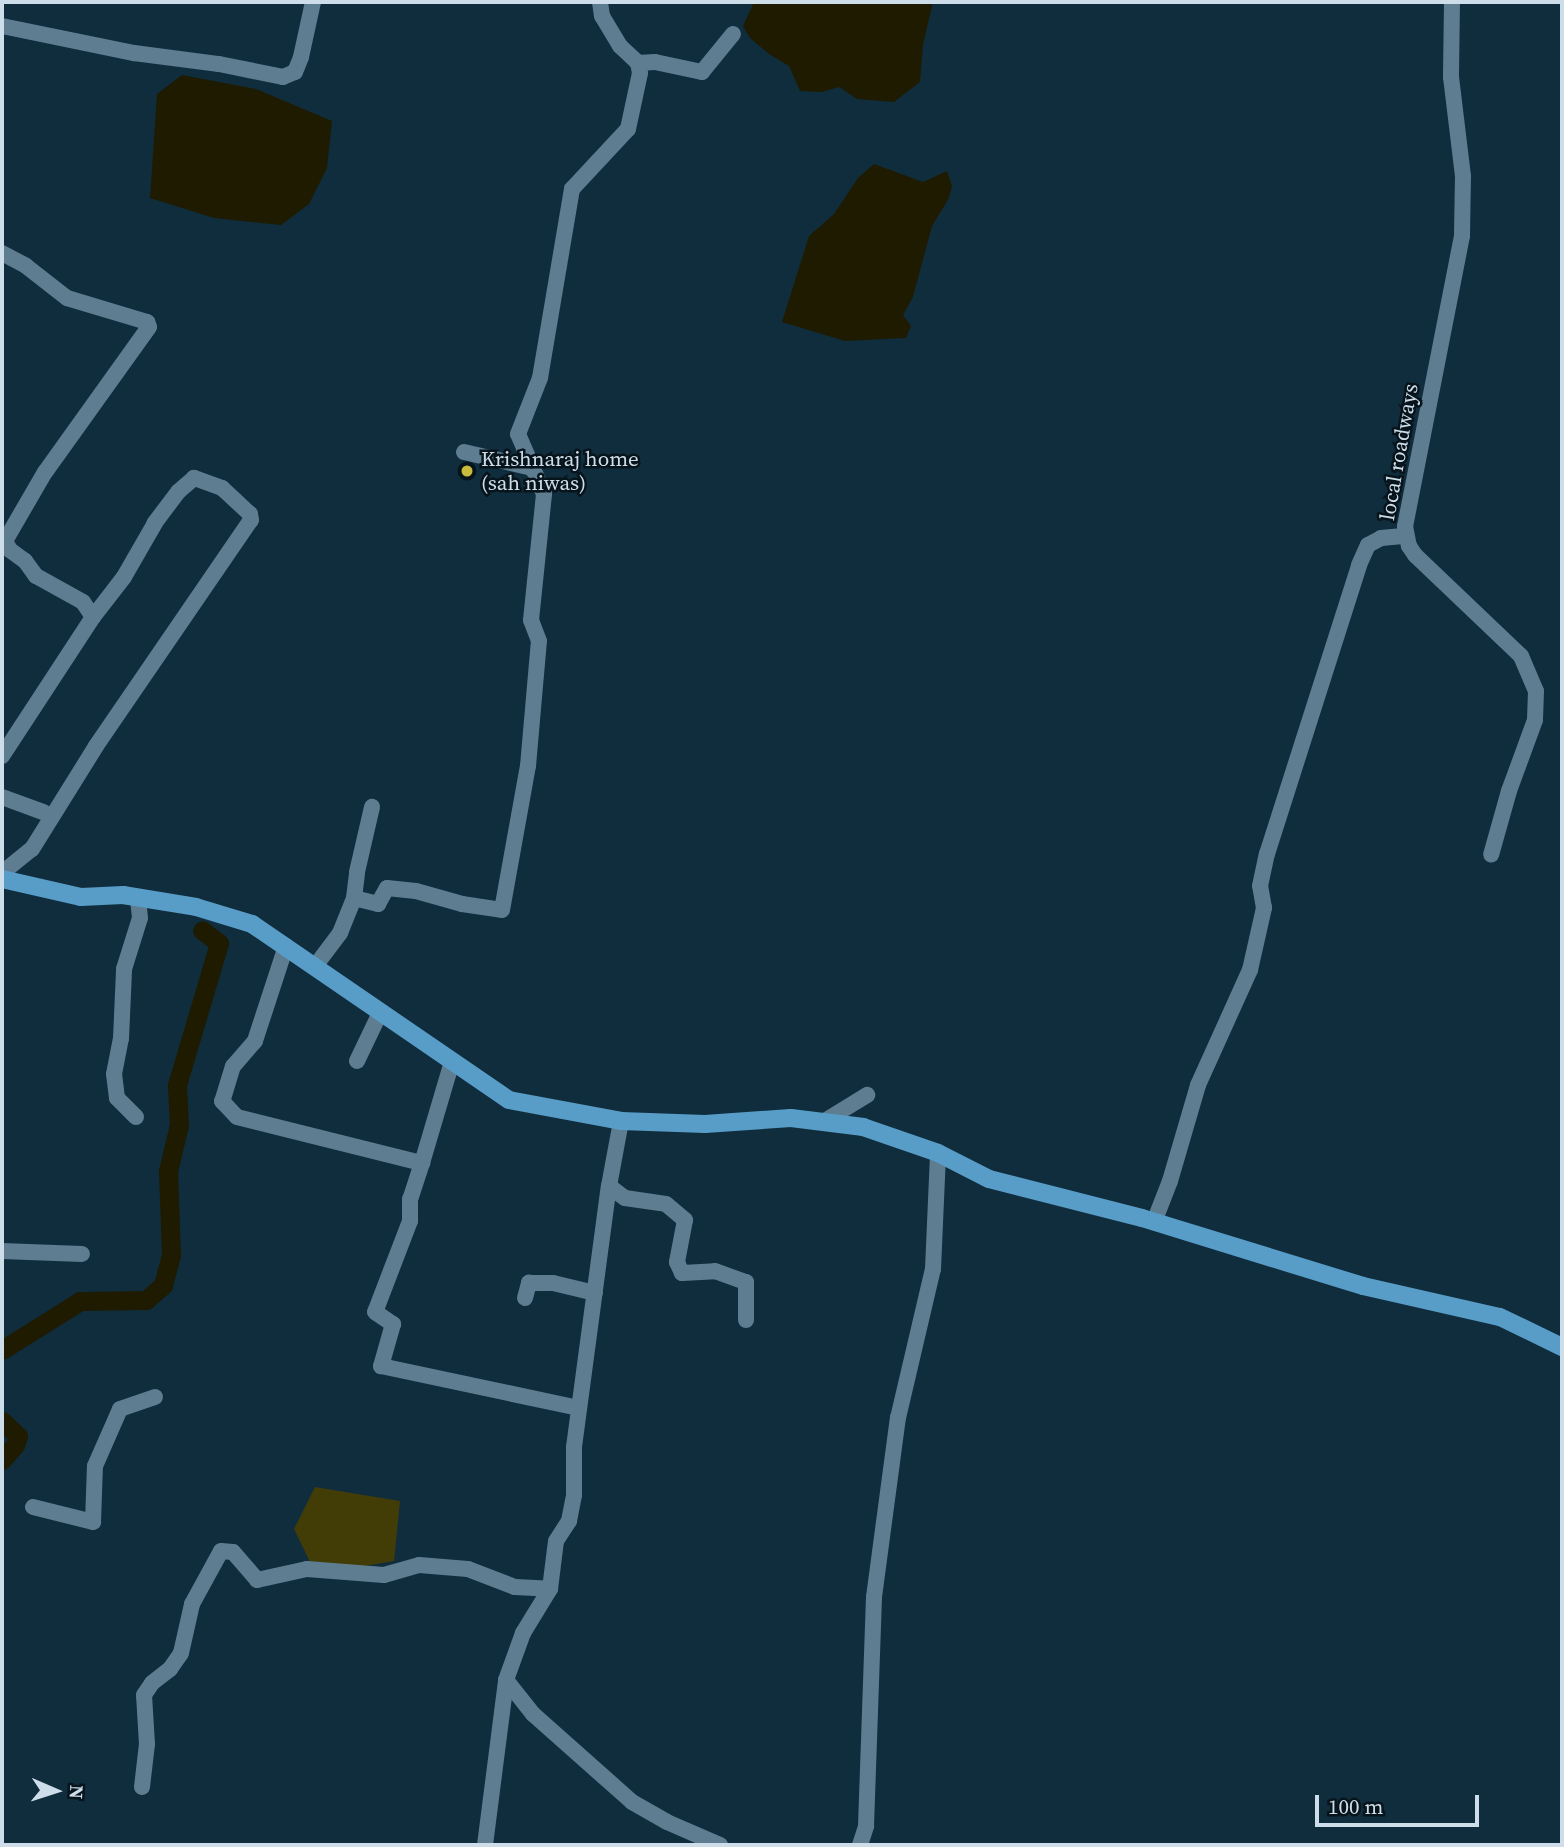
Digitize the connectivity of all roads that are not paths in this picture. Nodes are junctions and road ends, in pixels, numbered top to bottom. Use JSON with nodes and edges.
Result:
{"nodes":[{"id":1,"x":313,"y":2,"type":"edge"},
{"id":2,"x":600,"y":2,"type":"edge"},
{"id":3,"x":1452,"y":2,"type":"edge"},
{"id":4,"x":2,"y":26,"type":"edge"},
{"id":5,"x":733,"y":34,"type":"dead end"},
{"id":6,"x":638,"y":63,"type":"junction"},
{"id":7,"x":2,"y":253,"type":"edge"},
{"id":8,"x":464,"y":452,"type":"dead end"},
{"id":9,"x":532,"y":468,"type":"junction"},
{"id":10,"x":1406,"y":536,"type":"junction"},
{"id":11,"x":3,"y":540,"type":"edge"},
{"id":12,"x":93,"y":617,"type":"junction"},
{"id":13,"x":2,"y":756,"type":"edge"},
{"id":14,"x":2,"y":797,"type":"edge"},
{"id":15,"x":372,"y":807,"type":"dead end"},
{"id":16,"x":43,"y":812,"type":"dead end"},
{"id":17,"x":1491,"y":855,"type":"dead end"},
{"id":18,"x":2,"y":873,"type":"edge"},
{"id":19,"x":2,"y":878,"type":"edge"},
{"id":20,"x":138,"y":898,"type":"junction"},
{"id":21,"x":355,"y":898,"type":"junction"},
{"id":22,"x":286,"y":946,"type":"junction"},
{"id":23,"x":316,"y":965,"type":"junction"},
{"id":24,"x":381,"y":1011,"type":"junction"},
{"id":25,"x":356,"y":1061,"type":"dead end"},
{"id":26,"x":452,"y":1062,"type":"junction"},
{"id":27,"x":867,"y":1095,"type":"dead end"},
{"id":28,"x":136,"y":1117,"type":"dead end"},
{"id":29,"x":621,"y":1121,"type":"junction"},
{"id":30,"x":823,"y":1122,"type":"junction"},
{"id":31,"x":938,"y":1153,"type":"junction"},
{"id":32,"x":422,"y":1163,"type":"junction"},
{"id":33,"x":609,"y":1186,"type":"junction"},
{"id":34,"x":1154,"y":1222,"type":"junction"},
{"id":35,"x":2,"y":1251,"type":"edge"},
{"id":36,"x":82,"y":1254,"type":"dead end"},
{"id":37,"x":595,"y":1293,"type":"junction"},
{"id":38,"x":525,"y":1298,"type":"dead end"},
{"id":39,"x":746,"y":1320,"type":"dead end"},
{"id":40,"x":1562,"y":1347,"type":"edge"},
{"id":41,"x":155,"y":1397,"type":"dead end"},
{"id":42,"x":579,"y":1408,"type":"junction"},
{"id":43,"x":33,"y":1507,"type":"dead end"},
{"id":44,"x":550,"y":1589,"type":"junction"},
{"id":45,"x":506,"y":1680,"type":"junction"},
{"id":46,"x":142,"y":1787,"type":"dead end"},
{"id":47,"x":485,"y":1845,"type":"edge"},
{"id":48,"x":720,"y":1845,"type":"edge"},
{"id":49,"x":860,"y":1845,"type":"edge"}],
"edges":[{"from":1,"to":4,"type":"street"},
{"from":2,"to":6,"type":"street"},
{"from":3,"to":10,"type":"street","name":"local roadways"},
{"from":5,"to":6,"type":"street"},
{"from":6,"to":9,"type":"street"},
{"from":7,"to":11,"type":"street"},
{"from":8,"to":9,"type":"street"},
{"from":9,"to":21,"type":"street"},
{"from":10,"to":17,"type":"street","name":"local roadways"},
{"from":10,"to":34,"type":"street"},
{"from":11,"to":12,"type":"street"},
{"from":12,"to":13,"type":"street"},
{"from":12,"to":18,"type":"street"},
{"from":14,"to":16,"type":"street"},
{"from":15,"to":21,"type":"street"},
{"from":19,"to":20,"type":"main road"},
{"from":20,"to":22,"type":"main road"},
{"from":20,"to":28,"type":"street"},
{"from":21,"to":23,"type":"street"},
{"from":22,"to":23,"type":"main road"},
{"from":22,"to":32,"type":"street"},
{"from":23,"to":24,"type":"main road"},
{"from":24,"to":25,"type":"street"},
{"from":24,"to":26,"type":"main road"},
{"from":26,"to":29,"type":"main road"},
{"from":26,"to":32,"type":"street"},
{"from":27,"to":30,"type":"street"},
{"from":29,"to":30,"type":"main road"},
{"from":29,"to":33,"type":"street"},
{"from":30,"to":31,"type":"main road"},
{"from":31,"to":34,"type":"main road"},
{"from":31,"to":49,"type":"street"},
{"from":32,"to":42,"type":"street"},
{"from":33,"to":37,"type":"street"},
{"from":33,"to":39,"type":"street"},
{"from":34,"to":40,"type":"main road"},
{"from":35,"to":36,"type":"street"},
{"from":37,"to":38,"type":"street"},
{"from":37,"to":42,"type":"street"},
{"from":41,"to":43,"type":"street"},
{"from":42,"to":44,"type":"street"},
{"from":44,"to":45,"type":"street"},
{"from":44,"to":46,"type":"street"},
{"from":45,"to":47,"type":"street"},
{"from":45,"to":48,"type":"street"}]}
